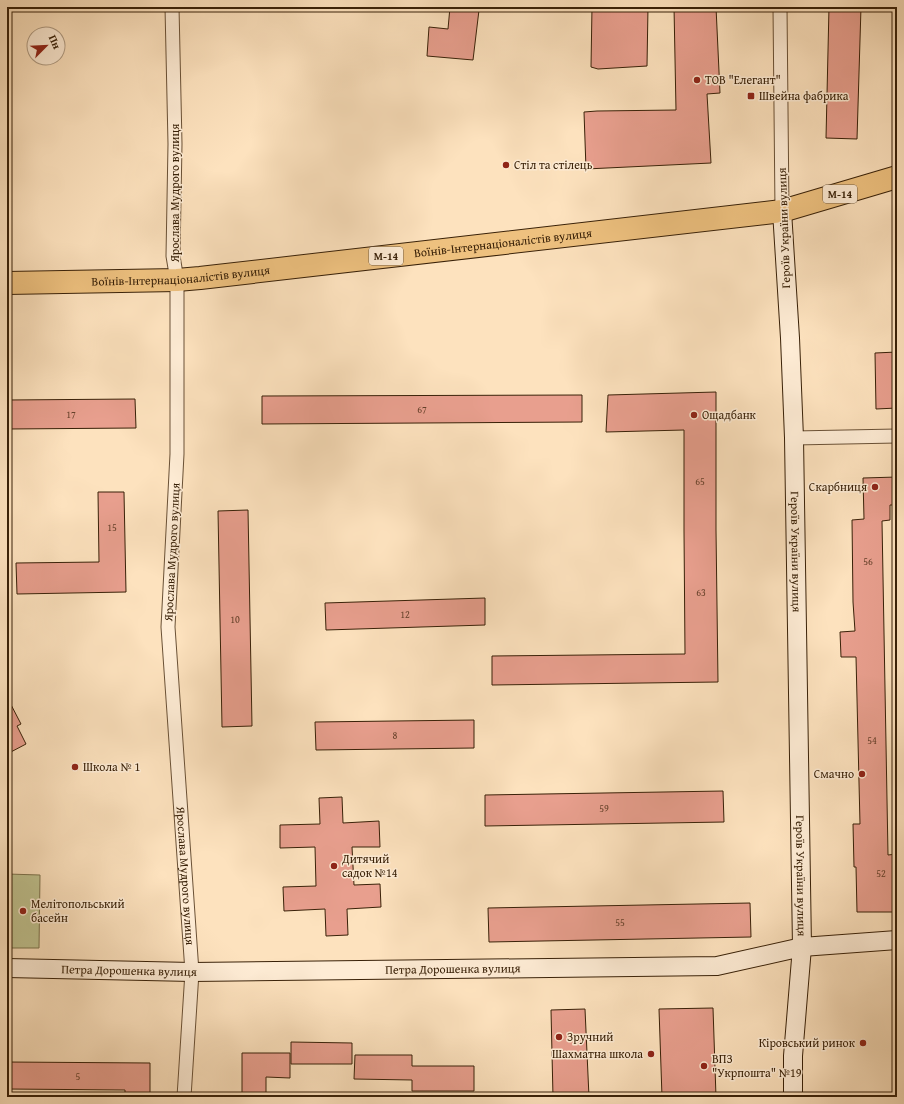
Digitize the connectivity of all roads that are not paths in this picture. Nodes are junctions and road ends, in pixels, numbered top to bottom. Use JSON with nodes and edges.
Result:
{"nodes":[{"id":1,"x":172,"y":7,"type":"edge"},
{"id":2,"x":780,"y":7,"type":"edge"},
{"id":3,"x":897,"y":177,"type":"edge"},
{"id":4,"x":782,"y":212,"type":"junction"},
{"id":5,"x":177,"y":280,"type":"junction"},
{"id":6,"x":7,"y":283,"type":"edge"},
{"id":7,"x":897,"y":436,"type":"edge"},
{"id":8,"x":794,"y":438,"type":"junction"},
{"id":9,"x":897,"y":940,"type":"edge"},
{"id":10,"x":802,"y":947,"type":"junction"},
{"id":11,"x":7,"y":968,"type":"edge"},
{"id":12,"x":192,"y":972,"type":"junction"},
{"id":13,"x":184,"y":1097,"type":"edge"},
{"id":14,"x":793,"y":1097,"type":"edge"}],
"edges":[{"from":1,"to":5,"type":"street","name":"Ярослава Мудрого вулиця"},
{"from":2,"to":4,"type":"street","name":"Героїв України вулиця"},
{"from":3,"to":4,"type":"highway","name":"Воїнів-Інтернаціоналістів вулиця","number":"М-14"},
{"from":4,"to":5,"type":"highway","name":"Воїнів-Інтернаціоналістів вулиця","number":"М-14"},
{"from":4,"to":8,"type":"street","name":"Героїв України вулиця"},
{"from":5,"to":6,"type":"highway","name":"Воїнів-Інтернаціоналістів вулиця","number":"М-14"},
{"from":5,"to":12,"type":"street","name":"Ярослава Мудрого вулиця"},
{"from":7,"to":8,"type":"street"},
{"from":8,"to":10,"type":"street","name":"Героїв України вулиця"},
{"from":9,"to":10,"type":"street","name":"Петра Дорошенка вулиця"},
{"from":10,"to":12,"type":"street","name":"Петра Дорошенка вулиця"},
{"from":10,"to":14,"type":"street","name":"Героїв України вулиця"},
{"from":11,"to":12,"type":"street","name":"Петра Дорошенка вулиця"},
{"from":12,"to":13,"type":"street","name":"Ярослава Мудрого вулиця"}]}
